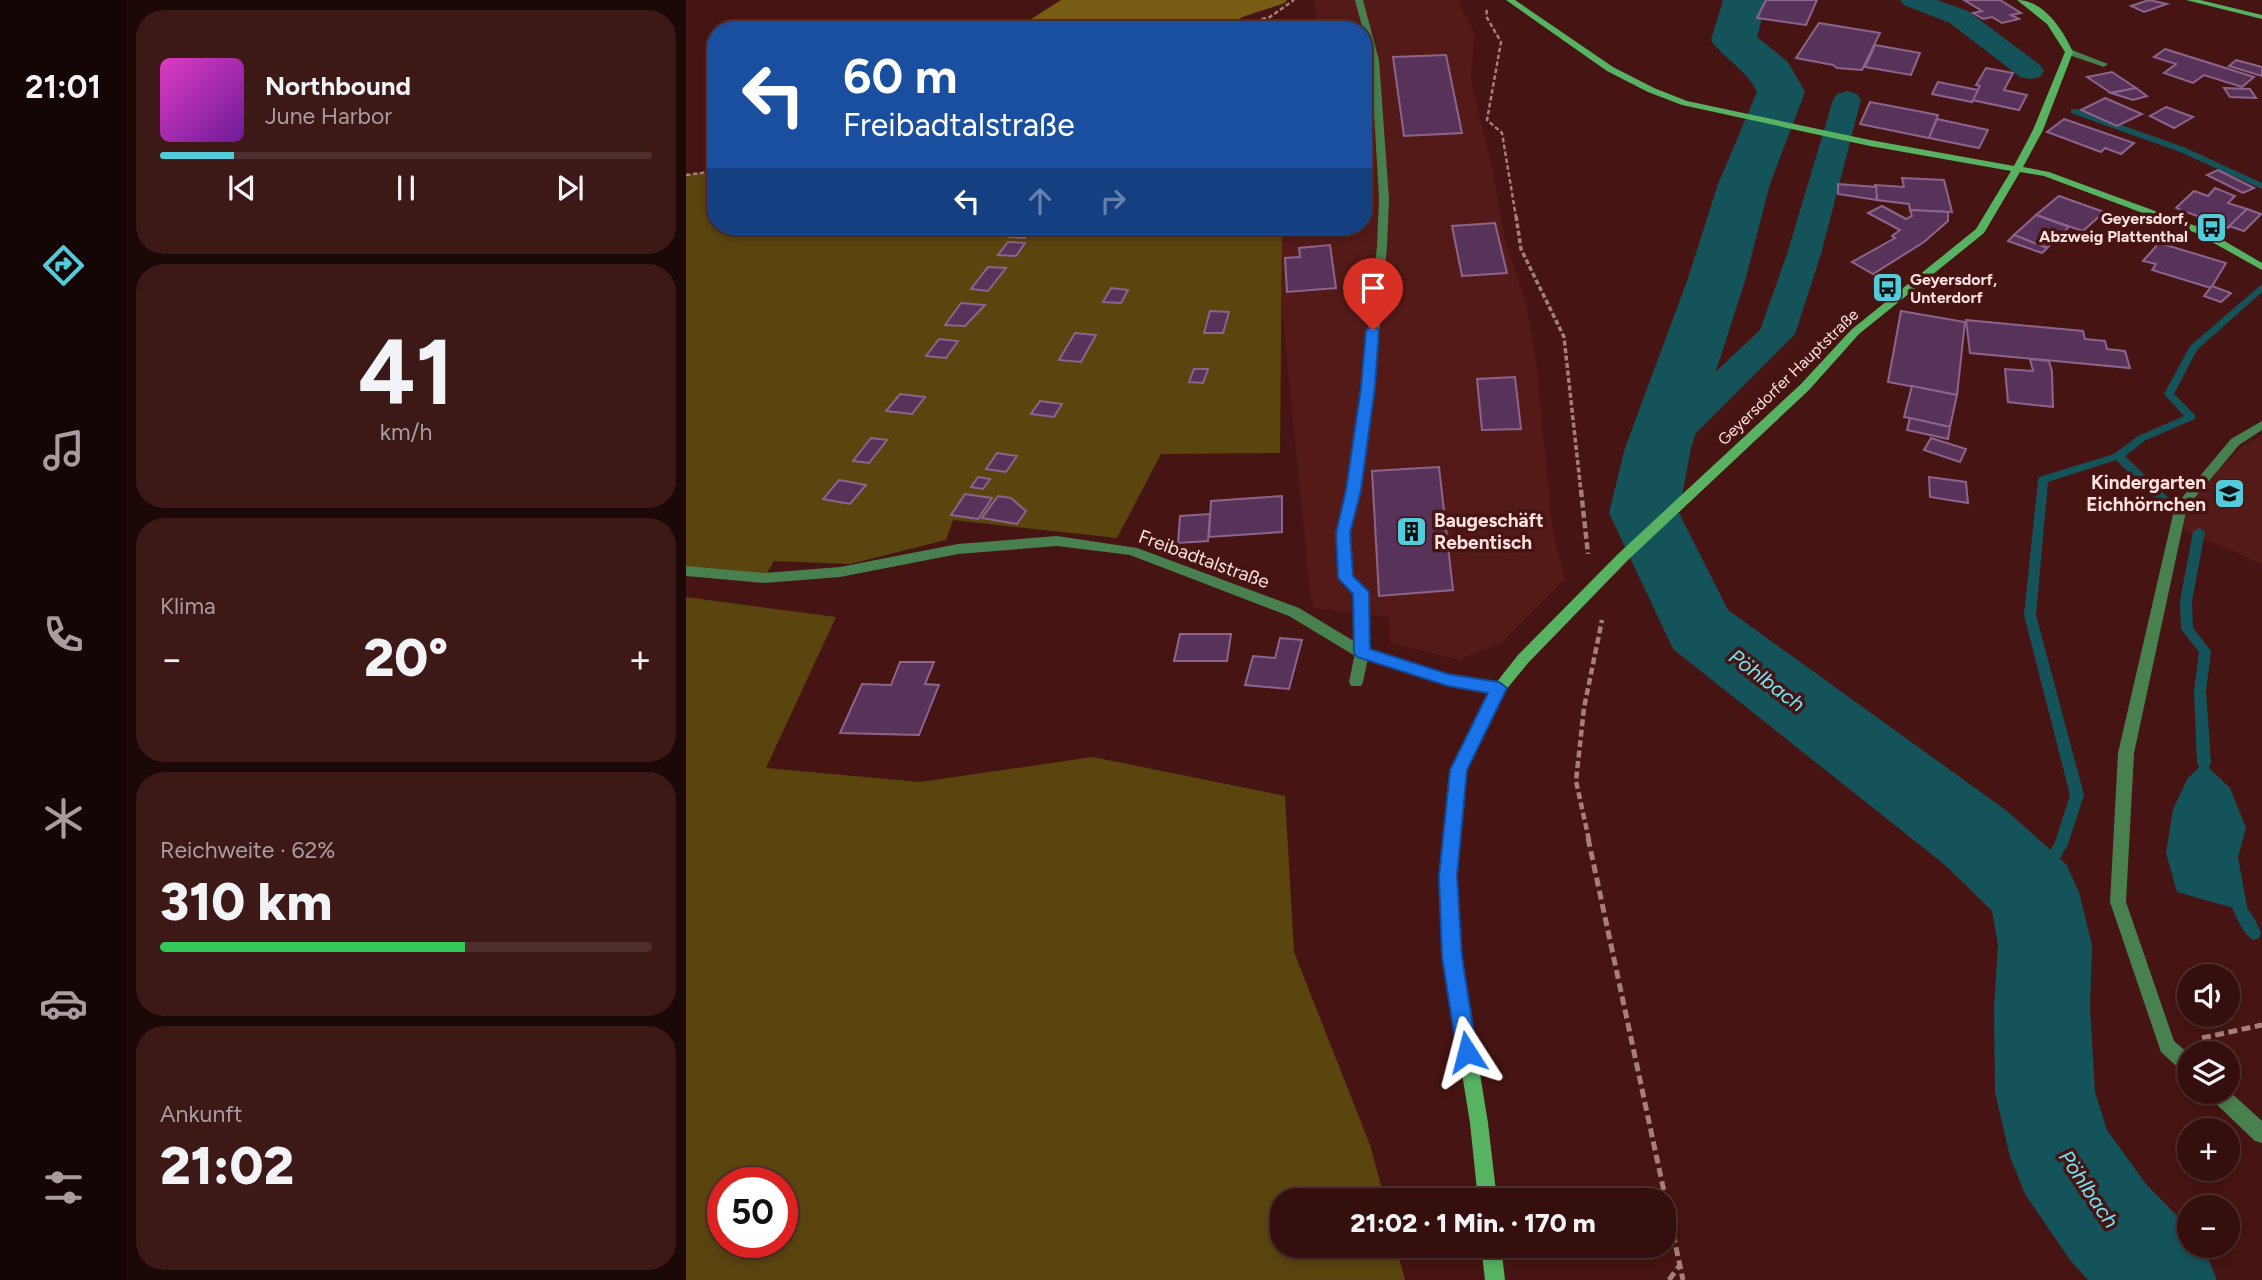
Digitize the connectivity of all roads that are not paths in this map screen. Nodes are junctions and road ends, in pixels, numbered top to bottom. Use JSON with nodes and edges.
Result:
{"nodes":[{"id":1,"x":1359,"y":0,"type":"edge"},
{"id":2,"x":1510,"y":0,"type":"edge"},
{"id":3,"x":2021,"y":0,"type":"edge"},
{"id":4,"x":2190,"y":0,"type":"edge"},
{"id":5,"x":2262,"y":17,"type":"edge"},
{"id":6,"x":1365,"y":21,"type":"edge"},
{"id":7,"x":1372,"y":49,"type":"edge"},
{"id":8,"x":2069,"y":52,"type":"junction"},
{"id":9,"x":2104,"y":64,"type":"dead end"},
{"id":10,"x":2017,"y":169,"type":"junction"},
{"id":11,"x":2262,"y":267,"type":"edge"},
{"id":12,"x":2262,"y":425,"type":"edge"},
{"id":13,"x":686,"y":571,"type":"edge"},
{"id":14,"x":1362,"y":653,"type":"junction"},
{"id":15,"x":1356,"y":682,"type":"dead end"},
{"id":16,"x":1499,"y":688,"type":"junction"},
{"id":17,"x":2177,"y":1055,"type":"edge"},
{"id":18,"x":2229,"y":1104,"type":"edge"},
{"id":19,"x":2262,"y":1134,"type":"edge"},
{"id":20,"x":1486,"y":1188,"type":"edge"},
{"id":21,"x":1493,"y":1258,"type":"edge"},
{"id":22,"x":1495,"y":1280,"type":"edge"}],
"edges":[{"from":1,"to":6,"type":"street"},
{"from":2,"to":10,"type":"main road"},
{"from":3,"to":8,"type":"main road"},
{"from":4,"to":5,"type":"main road"},
{"from":7,"to":14,"type":"street"},
{"from":8,"to":9,"type":"street"},
{"from":8,"to":10,"type":"main road","name":"Geyersdorfer Hauptstraße"},
{"from":10,"to":11,"type":"main road"},
{"from":10,"to":16,"type":"main road","name":"Geyersdorfer Hauptstraße"},
{"from":12,"to":17,"type":"street"},
{"from":13,"to":14,"type":"street","name":"Freibadtalstraße"},
{"from":14,"to":15,"type":"street"},
{"from":14,"to":16,"type":"street","name":"Freibadtalstraße"},
{"from":16,"to":20,"type":"main road","name":"Geyersdorfer Hauptstraße"},
{"from":18,"to":19,"type":"street"},
{"from":21,"to":22,"type":"main road"}]}
